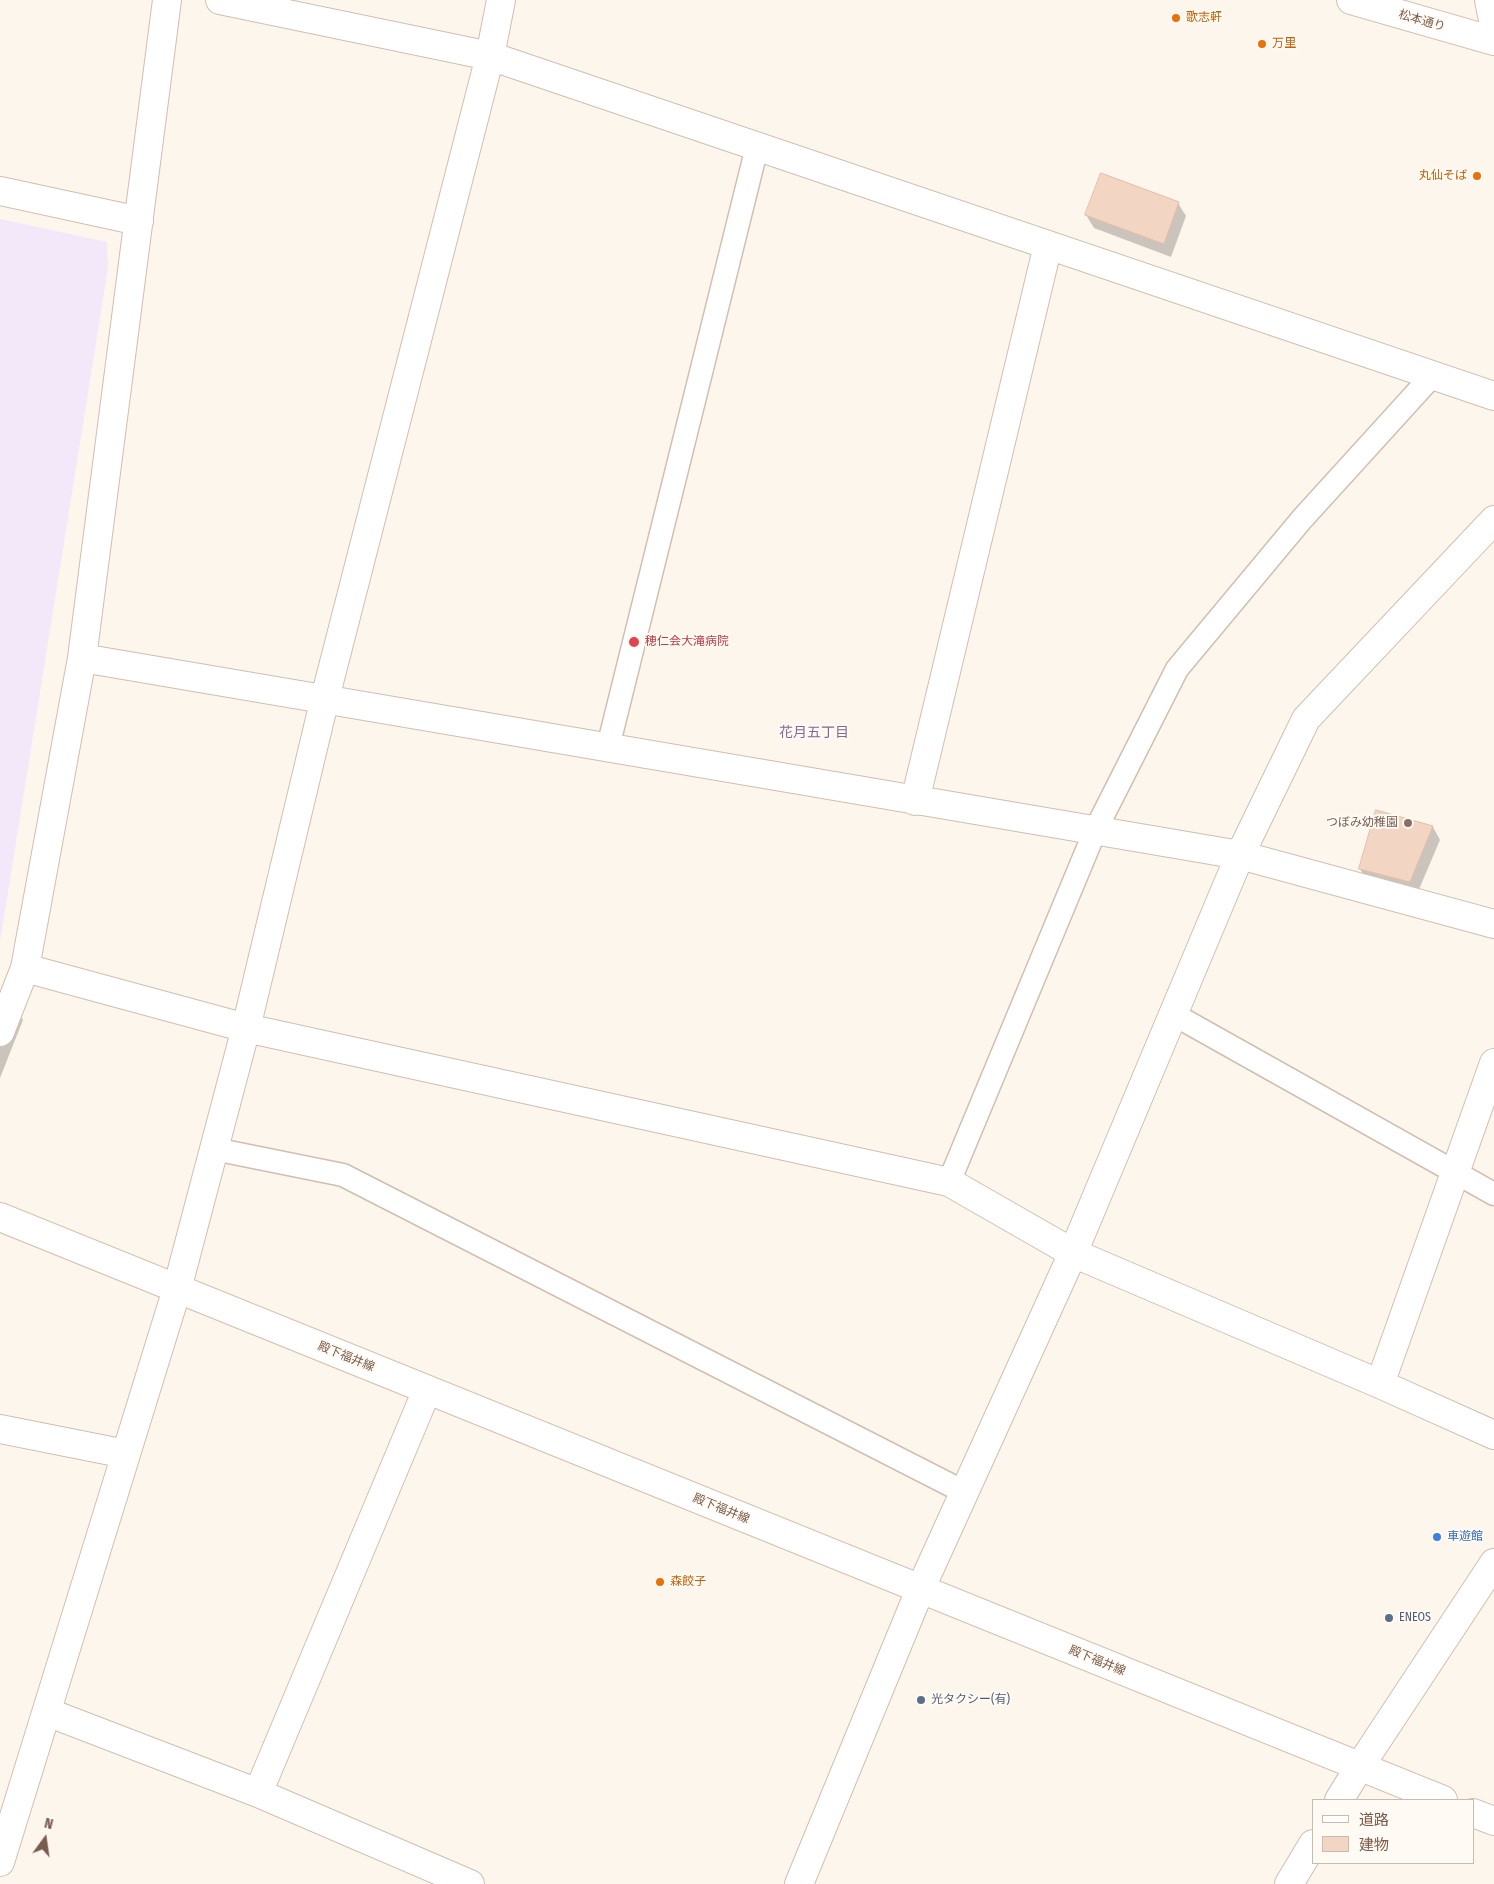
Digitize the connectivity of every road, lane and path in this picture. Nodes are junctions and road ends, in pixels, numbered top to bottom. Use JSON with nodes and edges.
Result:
{"nodes":[{"id":1,"x":167,"y":0,"type":"edge"},
{"id":2,"x":220,"y":0,"type":"edge"},
{"id":3,"x":501,"y":0,"type":"edge"},
{"id":4,"x":1351,"y":0,"type":"edge"},
{"id":5,"x":1489,"y":0,"type":"edge"},
{"id":6,"x":1494,"y":25,"type":"edge"},
{"id":7,"x":1494,"y":41,"type":"edge"},
{"id":8,"x":490,"y":56,"type":"junction"},
{"id":9,"x":757,"y":147,"type":"junction"},
{"id":10,"x":0,"y":191,"type":"edge"},
{"id":11,"x":139,"y":221,"type":"junction"},
{"id":12,"x":1048,"y":246,"type":"junction"},
{"id":13,"x":1432,"y":376,"type":"junction"},
{"id":14,"x":1494,"y":396,"type":"edge"},
{"id":15,"x":1494,"y":520,"type":"edge"},
{"id":16,"x":82,"y":658,"type":"junction"},
{"id":17,"x":325,"y":698,"type":"junction"},
{"id":18,"x":608,"y":747,"type":"junction"},
{"id":19,"x":915,"y":801,"type":"junction"},
{"id":20,"x":1095,"y":831,"type":"junction"},
{"id":21,"x":1240,"y":855,"type":"junction"},
{"id":22,"x":1494,"y":924,"type":"edge"},
{"id":23,"x":25,"y":968,"type":"junction"},
{"id":24,"x":1173,"y":1014,"type":"junction"},
{"id":25,"x":246,"y":1028,"type":"junction"},
{"id":26,"x":0,"y":1032,"type":"edge"},
{"id":27,"x":1494,"y":1063,"type":"edge"},
{"id":28,"x":214,"y":1149,"type":"junction"},
{"id":29,"x":1455,"y":1172,"type":"junction"},
{"id":30,"x":948,"y":1182,"type":"junction"},
{"id":31,"x":1494,"y":1194,"type":"edge"},
{"id":32,"x":0,"y":1217,"type":"edge"},
{"id":33,"x":1073,"y":1254,"type":"junction"},
{"id":34,"x":177,"y":1289,"type":"junction"},
{"id":35,"x":1380,"y":1384,"type":"junction"},
{"id":36,"x":427,"y":1390,"type":"junction"},
{"id":37,"x":0,"y":1429,"type":"edge"},
{"id":38,"x":1494,"y":1435,"type":"edge"},
{"id":39,"x":126,"y":1454,"type":"junction"},
{"id":40,"x":964,"y":1492,"type":"junction"},
{"id":41,"x":1494,"y":1563,"type":"edge"},
{"id":42,"x":920,"y":1590,"type":"junction"},
{"id":43,"x":47,"y":1712,"type":"junction"},
{"id":44,"x":1360,"y":1766,"type":"junction"},
{"id":45,"x":258,"y":1793,"type":"junction"},
{"id":46,"x":10,"y":1797,"type":"edge"},
{"id":47,"x":1340,"y":1799,"type":"edge"},
{"id":48,"x":1441,"y":1799,"type":"edge"},
{"id":49,"x":1474,"y":1812,"type":"edge"},
{"id":50,"x":1494,"y":1821,"type":"edge"},
{"id":51,"x":1312,"y":1846,"type":"edge"},
{"id":52,"x":0,"y":1862,"type":"edge"},
{"id":53,"x":470,"y":1884,"type":"edge"},
{"id":54,"x":799,"y":1884,"type":"edge"},
{"id":55,"x":1289,"y":1884,"type":"edge"}],
"edges":[{"from":1,"to":11,"type":"street"},
{"from":2,"to":8,"type":"street"},
{"from":3,"to":8,"type":"street"},
{"from":4,"to":7,"type":"street","name":"松本通り"},
{"from":5,"to":6,"type":"street"},
{"from":8,"to":9,"type":"street"},
{"from":8,"to":17,"type":"street"},
{"from":9,"to":12,"type":"street"},
{"from":9,"to":18,"type":"lane"},
{"from":10,"to":11,"type":"street"},
{"from":11,"to":16,"type":"street"},
{"from":12,"to":13,"type":"street"},
{"from":12,"to":19,"type":"street"},
{"from":13,"to":14,"type":"street"},
{"from":13,"to":20,"type":"lane"},
{"from":15,"to":21,"type":"street"},
{"from":16,"to":17,"type":"street"},
{"from":16,"to":23,"type":"street"},
{"from":17,"to":18,"type":"street"},
{"from":17,"to":25,"type":"street"},
{"from":18,"to":19,"type":"street"},
{"from":19,"to":20,"type":"street"},
{"from":20,"to":21,"type":"street"},
{"from":20,"to":30,"type":"lane"},
{"from":21,"to":22,"type":"street"},
{"from":21,"to":24,"type":"street"},
{"from":23,"to":25,"type":"street"},
{"from":23,"to":26,"type":"street"},
{"from":24,"to":29,"type":"lane"},
{"from":24,"to":33,"type":"street"},
{"from":25,"to":28,"type":"street"},
{"from":25,"to":30,"type":"street"},
{"from":27,"to":29,"type":"street"},
{"from":28,"to":34,"type":"street"},
{"from":28,"to":40,"type":"lane"},
{"from":29,"to":31,"type":"lane"},
{"from":29,"to":35,"type":"street"},
{"from":30,"to":33,"type":"street"},
{"from":32,"to":34,"type":"street","name":"殿下福井線"},
{"from":33,"to":35,"type":"street"},
{"from":33,"to":40,"type":"street"},
{"from":34,"to":36,"type":"street","name":"殿下福井線"},
{"from":34,"to":39,"type":"street"},
{"from":35,"to":38,"type":"street"},
{"from":36,"to":42,"type":"street","name":"殿下福井線"},
{"from":36,"to":45,"type":"street"},
{"from":37,"to":39,"type":"street"},
{"from":39,"to":43,"type":"street"},
{"from":40,"to":42,"type":"street"},
{"from":41,"to":44,"type":"street"},
{"from":42,"to":44,"type":"street","name":"殿下福井線"},
{"from":42,"to":54,"type":"street"},
{"from":43,"to":45,"type":"street"},
{"from":43,"to":46,"type":"street"},
{"from":44,"to":47,"type":"street"},
{"from":44,"to":48,"type":"street","name":"殿下福井線"},
{"from":45,"to":53,"type":"street"},
{"from":46,"to":52,"type":"street"},
{"from":49,"to":50,"type":"street"},
{"from":51,"to":55,"type":"street"}]}
